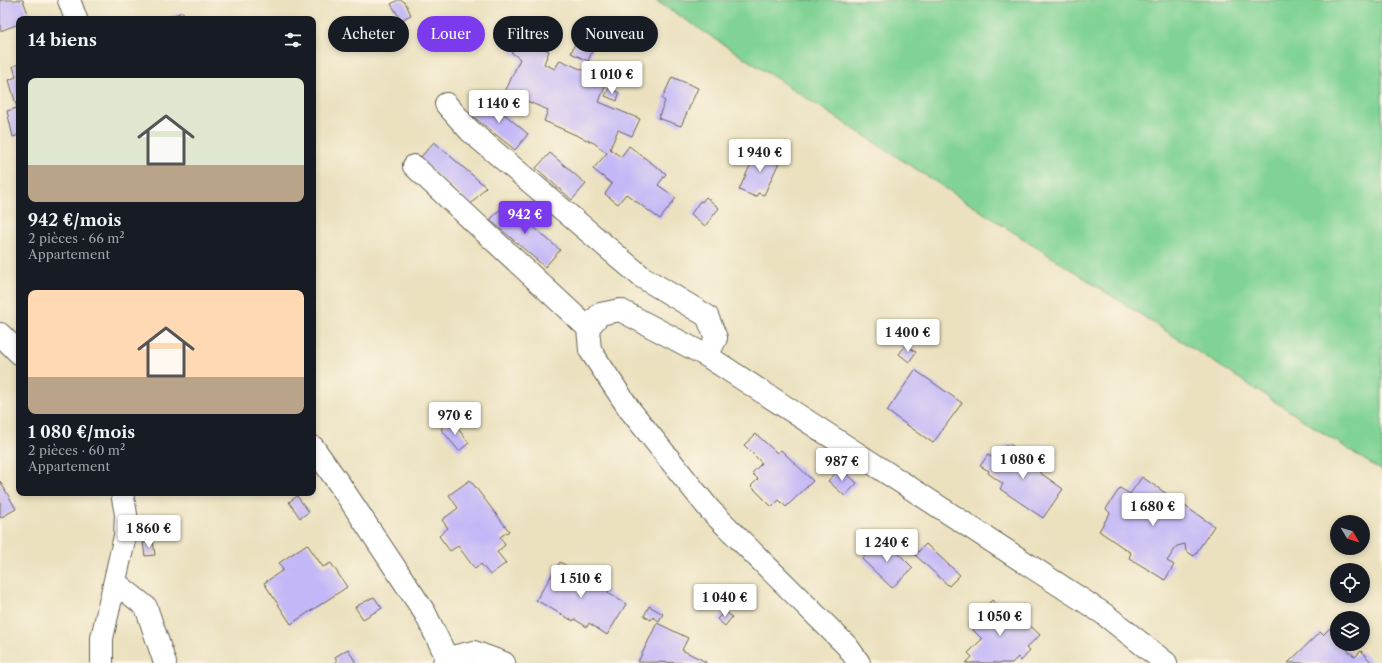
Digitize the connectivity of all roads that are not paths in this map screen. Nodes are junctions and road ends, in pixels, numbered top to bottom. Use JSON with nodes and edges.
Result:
{"nodes":[{"id":1,"x":69,"y":0,"type":"edge"},
{"id":2,"x":75,"y":16,"type":"edge"},
{"id":3,"x":446,"y":104,"type":"dead end"},
{"id":4,"x":414,"y":166,"type":"dead end"},
{"id":5,"x":588,"y":328,"type":"junction"},
{"id":6,"x":0,"y":334,"type":"edge"},
{"id":7,"x":16,"y":350,"type":"edge"},
{"id":8,"x":707,"y":356,"type":"junction"},
{"id":9,"x":316,"y":451,"type":"edge"},
{"id":10,"x":123,"y":496,"type":"edge"},
{"id":11,"x":115,"y":582,"type":"junction"},
{"id":12,"x":446,"y":660,"type":"edge"},
{"id":13,"x":102,"y":663,"type":"edge"},
{"id":14,"x":165,"y":663,"type":"edge"},
{"id":15,"x":504,"y":663,"type":"edge"},
{"id":16,"x":859,"y":663,"type":"edge"},
{"id":17,"x":1166,"y":663,"type":"edge"}],
"edges":[{"from":1,"to":2,"type":"street"},
{"from":3,"to":8,"type":"street"},
{"from":4,"to":5,"type":"street"},
{"from":5,"to":8,"type":"street"},
{"from":5,"to":16,"type":"street"},
{"from":6,"to":7,"type":"street"},
{"from":8,"to":17,"type":"street"},
{"from":9,"to":12,"type":"street"},
{"from":10,"to":11,"type":"street"},
{"from":11,"to":13,"type":"street"},
{"from":11,"to":14,"type":"street"},
{"from":12,"to":15,"type":"street"}]}
